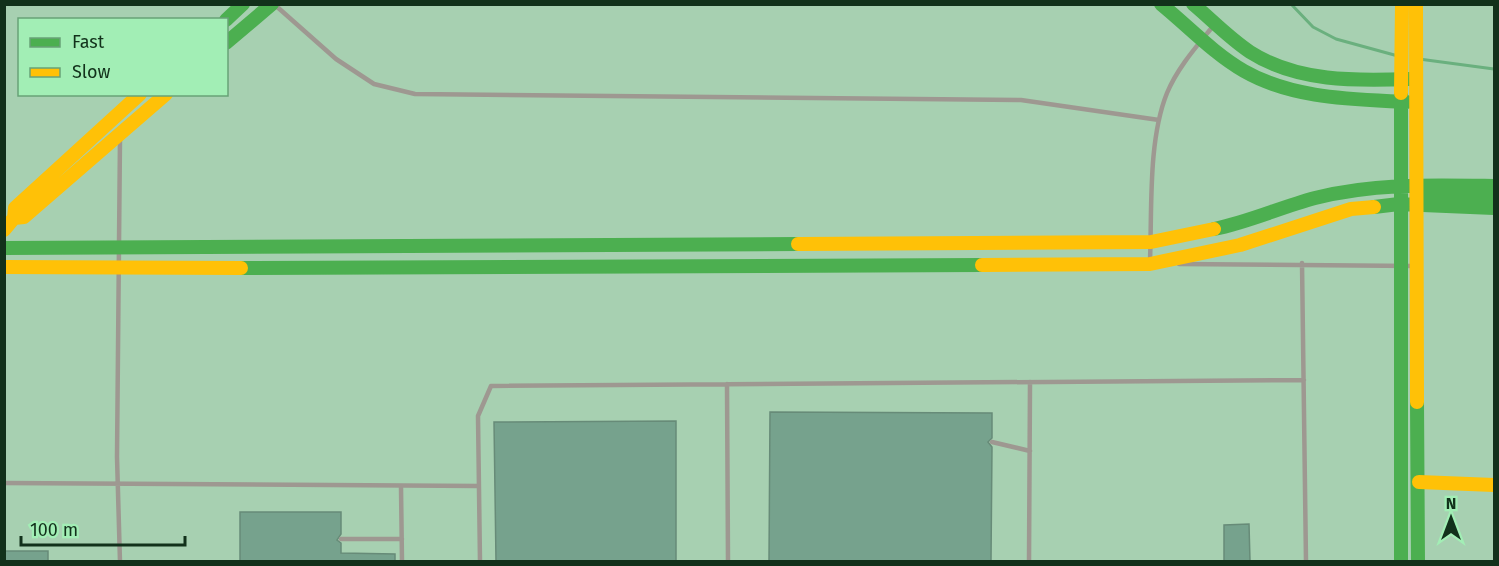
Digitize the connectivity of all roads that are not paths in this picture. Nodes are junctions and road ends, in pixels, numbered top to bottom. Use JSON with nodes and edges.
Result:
{"nodes":[{"id":1,"x":243,"y":4,"type":"edge"},
{"id":2,"x":273,"y":4,"type":"edge"},
{"id":3,"x":1161,"y":4,"type":"edge"},
{"id":4,"x":1193,"y":4,"type":"edge"},
{"id":5,"x":1402,"y":4,"type":"edge"},
{"id":6,"x":1416,"y":4,"type":"edge"},
{"id":7,"x":228,"y":18,"type":"edge"},
{"id":8,"x":1216,"y":23,"type":"junction"},
{"id":9,"x":1202,"y":40,"type":"junction"},
{"id":10,"x":228,"y":41,"type":"edge"},
{"id":11,"x":1415,"y":72,"type":"junction"},
{"id":12,"x":1400,"y":79,"type":"junction"},
{"id":13,"x":138,"y":96,"type":"edge"},
{"id":14,"x":164,"y":96,"type":"edge"},
{"id":15,"x":1400,"y":101,"type":"junction"},
{"id":16,"x":1415,"y":102,"type":"junction"},
{"id":17,"x":1159,"y":120,"type":"junction"},
{"id":18,"x":120,"y":134,"type":"junction"},
{"id":19,"x":1400,"y":185,"type":"junction"},
{"id":20,"x":1494,"y":186,"type":"edge"},
{"id":21,"x":1416,"y":195,"type":"junction"},
{"id":22,"x":1494,"y":197,"type":"edge"},
{"id":23,"x":1399,"y":204,"type":"junction"},
{"id":24,"x":1494,"y":208,"type":"edge"},
{"id":25,"x":14,"y":218,"type":"junction"},
{"id":26,"x":4,"y":230,"type":"edge"},
{"id":27,"x":1151,"y":243,"type":"junction"},
{"id":28,"x":119,"y":247,"type":"junction"},
{"id":29,"x":4,"y":248,"type":"edge"},
{"id":30,"x":1302,"y":263,"type":"junction"},
{"id":31,"x":1150,"y":264,"type":"junction"},
{"id":32,"x":1399,"y":266,"type":"junction"},
{"id":33,"x":1416,"y":266,"type":"junction"},
{"id":34,"x":4,"y":267,"type":"edge"},
{"id":35,"x":119,"y":267,"type":"junction"},
{"id":36,"x":1418,"y":377,"type":"junction"},
{"id":37,"x":1400,"y":378,"type":"junction"},
{"id":38,"x":1304,"y":381,"type":"junction"},
{"id":39,"x":1030,"y":382,"type":"junction"},
{"id":40,"x":727,"y":384,"type":"junction"},
{"id":41,"x":992,"y":442,"type":"dead end"},
{"id":42,"x":1030,"y":451,"type":"junction"},
{"id":43,"x":1419,"y":482,"type":"junction"},
{"id":44,"x":4,"y":483,"type":"edge"},
{"id":45,"x":119,"y":483,"type":"junction"},
{"id":46,"x":1494,"y":484,"type":"edge"},
{"id":47,"x":479,"y":486,"type":"junction"},
{"id":48,"x":401,"y":487,"type":"junction"},
{"id":49,"x":341,"y":539,"type":"dead end"},
{"id":50,"x":402,"y":539,"type":"junction"},
{"id":51,"x":120,"y":561,"type":"edge"},
{"id":52,"x":402,"y":561,"type":"edge"},
{"id":53,"x":480,"y":561,"type":"edge"},
{"id":54,"x":728,"y":561,"type":"edge"},
{"id":55,"x":1029,"y":561,"type":"edge"},
{"id":56,"x":1306,"y":561,"type":"edge"},
{"id":57,"x":1401,"y":561,"type":"edge"},
{"id":58,"x":1418,"y":561,"type":"edge"}],
"edges":[{"from":1,"to":7,"type":"street"},
{"from":2,"to":10,"type":"street"},
{"from":2,"to":17,"type":"lane"},
{"from":3,"to":9,"type":"street"},
{"from":4,"to":8,"type":"street"},
{"from":5,"to":12,"type":"street"},
{"from":6,"to":11,"type":"street"},
{"from":8,"to":9,"type":"lane"},
{"from":8,"to":12,"type":"street"},
{"from":9,"to":15,"type":"street"},
{"from":9,"to":17,"type":"lane"},
{"from":11,"to":12,"type":"street"},
{"from":11,"to":16,"type":"street"},
{"from":12,"to":15,"type":"street"},
{"from":13,"to":25,"type":"street"},
{"from":14,"to":18,"type":"street"},
{"from":15,"to":16,"type":"street"},
{"from":15,"to":19,"type":"street"},
{"from":16,"to":21,"type":"street"},
{"from":17,"to":27,"type":"lane"},
{"from":18,"to":25,"type":"street"},
{"from":18,"to":28,"type":"lane"},
{"from":19,"to":21,"type":"street"},
{"from":19,"to":23,"type":"street"},
{"from":19,"to":27,"type":"street"},
{"from":20,"to":21,"type":"street"},
{"from":21,"to":22,"type":"street"},
{"from":21,"to":23,"type":"street"},
{"from":21,"to":24,"type":"street"},
{"from":21,"to":33,"type":"street"},
{"from":23,"to":31,"type":"street"},
{"from":23,"to":32,"type":"street"},
{"from":25,"to":26,"type":"street"},
{"from":27,"to":28,"type":"street"},
{"from":27,"to":31,"type":"lane"},
{"from":28,"to":29,"type":"street"},
{"from":28,"to":35,"type":"lane"},
{"from":30,"to":31,"type":"lane"},
{"from":30,"to":32,"type":"lane"},
{"from":30,"to":38,"type":"lane"},
{"from":31,"to":35,"type":"street"},
{"from":32,"to":33,"type":"lane"},
{"from":32,"to":37,"type":"street"},
{"from":33,"to":36,"type":"street"},
{"from":34,"to":35,"type":"street"},
{"from":35,"to":45,"type":"lane"},
{"from":36,"to":37,"type":"street"},
{"from":36,"to":43,"type":"street"},
{"from":37,"to":57,"type":"street"},
{"from":38,"to":39,"type":"lane"},
{"from":38,"to":56,"type":"lane"},
{"from":39,"to":40,"type":"lane"},
{"from":39,"to":42,"type":"lane"},
{"from":40,"to":47,"type":"lane"},
{"from":40,"to":54,"type":"lane"},
{"from":41,"to":42,"type":"lane"},
{"from":42,"to":55,"type":"lane"},
{"from":43,"to":46,"type":"street"},
{"from":43,"to":58,"type":"street"},
{"from":44,"to":45,"type":"lane"},
{"from":45,"to":48,"type":"lane"},
{"from":45,"to":51,"type":"lane"},
{"from":47,"to":48,"type":"lane"},
{"from":47,"to":53,"type":"lane"},
{"from":48,"to":50,"type":"lane"},
{"from":49,"to":50,"type":"lane"},
{"from":50,"to":52,"type":"lane"}]}
